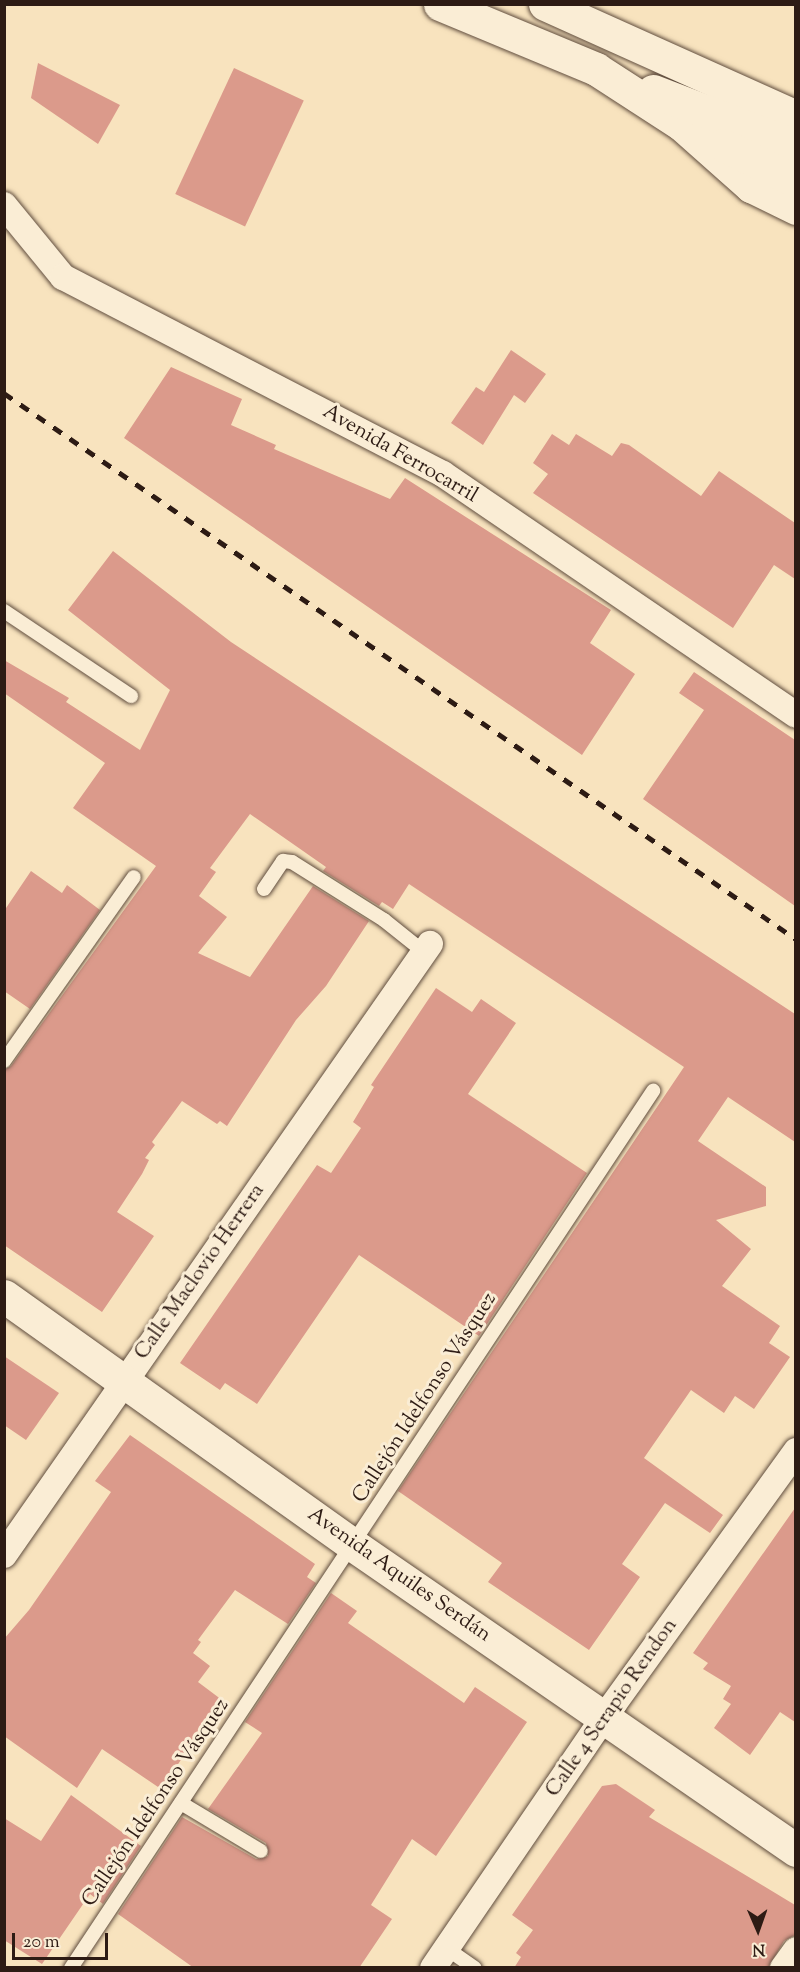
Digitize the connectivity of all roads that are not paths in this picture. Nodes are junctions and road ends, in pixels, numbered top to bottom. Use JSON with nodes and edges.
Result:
{"nodes":[{"id":1,"x":440,"y":4,"type":"edge"},
{"id":2,"x":545,"y":4,"type":"edge"},
{"id":3,"x":596,"y":69,"type":"junction"},
{"id":4,"x":795,"y":117,"type":"edge"},
{"id":5,"x":681,"y":124,"type":"junction"},
{"id":6,"x":795,"y":146,"type":"edge"},
{"id":7,"x":795,"y":181,"type":"edge"},
{"id":8,"x":4,"y":205,"type":"edge"},
{"id":9,"x":795,"y":208,"type":"edge"},
{"id":10,"x":4,"y":610,"type":"edge"},
{"id":11,"x":131,"y":696,"type":"dead end"},
{"id":12,"x":795,"y":715,"type":"edge"},
{"id":13,"x":134,"y":877,"type":"dead end"},
{"id":14,"x":264,"y":889,"type":"dead end"},
{"id":15,"x":427,"y":948,"type":"joint"},
{"id":16,"x":4,"y":1061,"type":"edge"},
{"id":17,"x":654,"y":1091,"type":"dead end"},
{"id":18,"x":4,"y":1296,"type":"edge"},
{"id":19,"x":125,"y":1379,"type":"junction"},
{"id":20,"x":795,"y":1450,"type":"edge"},
{"id":21,"x":353,"y":1545,"type":"junction"},
{"id":22,"x":4,"y":1556,"type":"edge"},
{"id":23,"x":604,"y":1716,"type":"junction"},
{"id":24,"x":181,"y":1803,"type":"junction"},
{"id":25,"x":795,"y":1850,"type":"edge"},
{"id":26,"x":261,"y":1851,"type":"dead end"},
{"id":27,"x":795,"y":1950,"type":"edge"},
{"id":28,"x":439,"y":1958,"type":"edge"},
{"id":29,"x":71,"y":1968,"type":"edge"},
{"id":30,"x":476,"y":1968,"type":"edge"},
{"id":31,"x":783,"y":1968,"type":"edge"}],
"edges":[{"from":1,"to":3,"type":"main road"},
{"from":2,"to":4,"type":"main road"},
{"from":3,"to":5,"type":"main road"},
{"from":3,"to":6,"type":"main road"},
{"from":5,"to":7,"type":"main road"},
{"from":5,"to":9,"type":"main road"},
{"from":8,"to":12,"type":"street","name":"Avenida Ferrocarril"},
{"from":10,"to":11,"type":"lane"},
{"from":13,"to":16,"type":"lane"},
{"from":14,"to":15,"type":"lane"},
{"from":15,"to":19,"type":"street","name":"Calle Maclovio Herrera"},
{"from":17,"to":21,"type":"lane","name":"Callejón Idelfonso Vásquez"},
{"from":18,"to":19,"type":"main road","name":"Avenida Aquiles Serdán"},
{"from":19,"to":21,"type":"main road","name":"Avenida Aquiles Serdán"},
{"from":19,"to":22,"type":"street","name":"Calle Maclovio Herrera"},
{"from":20,"to":23,"type":"street","name":"Calle 4 Serapio Rendon"},
{"from":21,"to":23,"type":"main road","name":"Avenida Aquiles Serdán"},
{"from":21,"to":24,"type":"lane","name":"Callejón Idelfonso Vásquez"},
{"from":23,"to":25,"type":"main road","name":"Avenida Aquiles Serdán"},
{"from":23,"to":28,"type":"street","name":"Calle 4 Serapio Rendon"},
{"from":24,"to":26,"type":"lane"},
{"from":24,"to":29,"type":"lane","name":"Callejón Idelfonso Vásquez"},
{"from":27,"to":31,"type":"street"},
{"from":28,"to":30,"type":"lane"}]}
